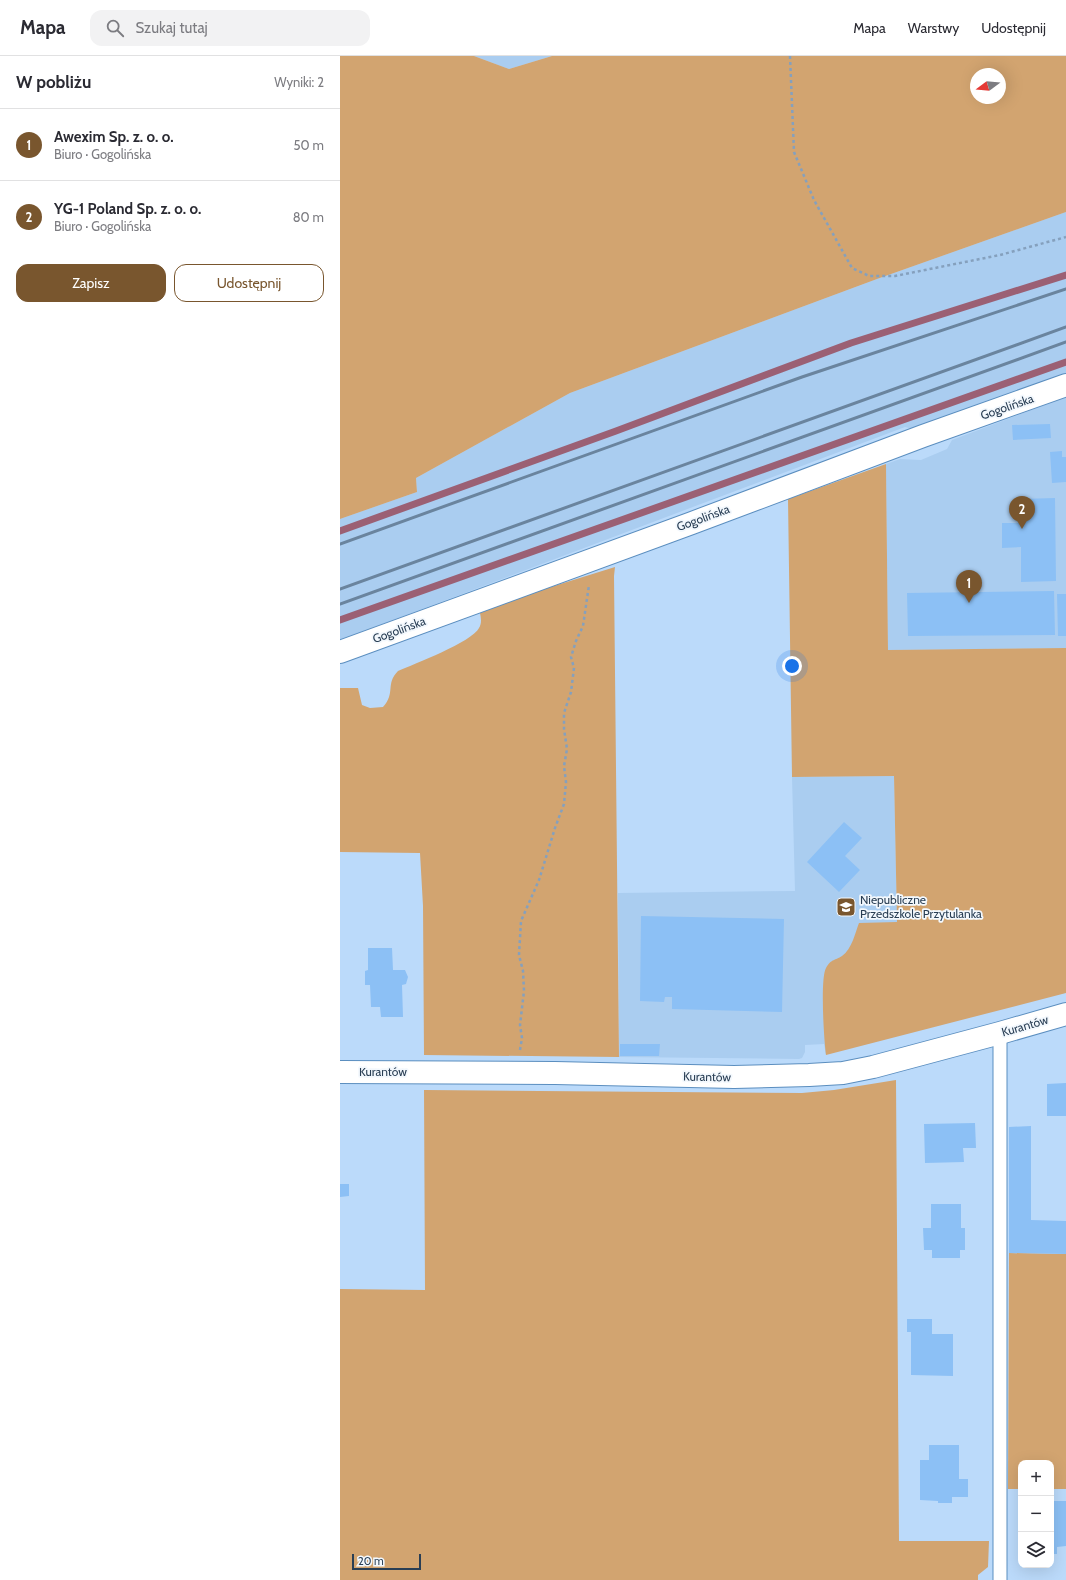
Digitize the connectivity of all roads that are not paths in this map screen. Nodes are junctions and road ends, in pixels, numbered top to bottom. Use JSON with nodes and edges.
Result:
{"nodes":[{"id":1,"x":1066,"y":385,"type":"edge"},
{"id":2,"x":340,"y":652,"type":"edge"},
{"id":3,"x":1066,"y":1014,"type":"edge"},
{"id":4,"x":1000,"y":1033,"type":"junction"},
{"id":5,"x":340,"y":1072,"type":"edge"},
{"id":6,"x":1000,"y":1580,"type":"edge"}],
"edges":[{"from":1,"to":2,"type":"street","name":"Gogolińska"},
{"from":3,"to":4,"type":"street","name":"Kurantów"},
{"from":4,"to":5,"type":"street","name":"Kurantów"},
{"from":4,"to":6,"type":"lane"}]}
